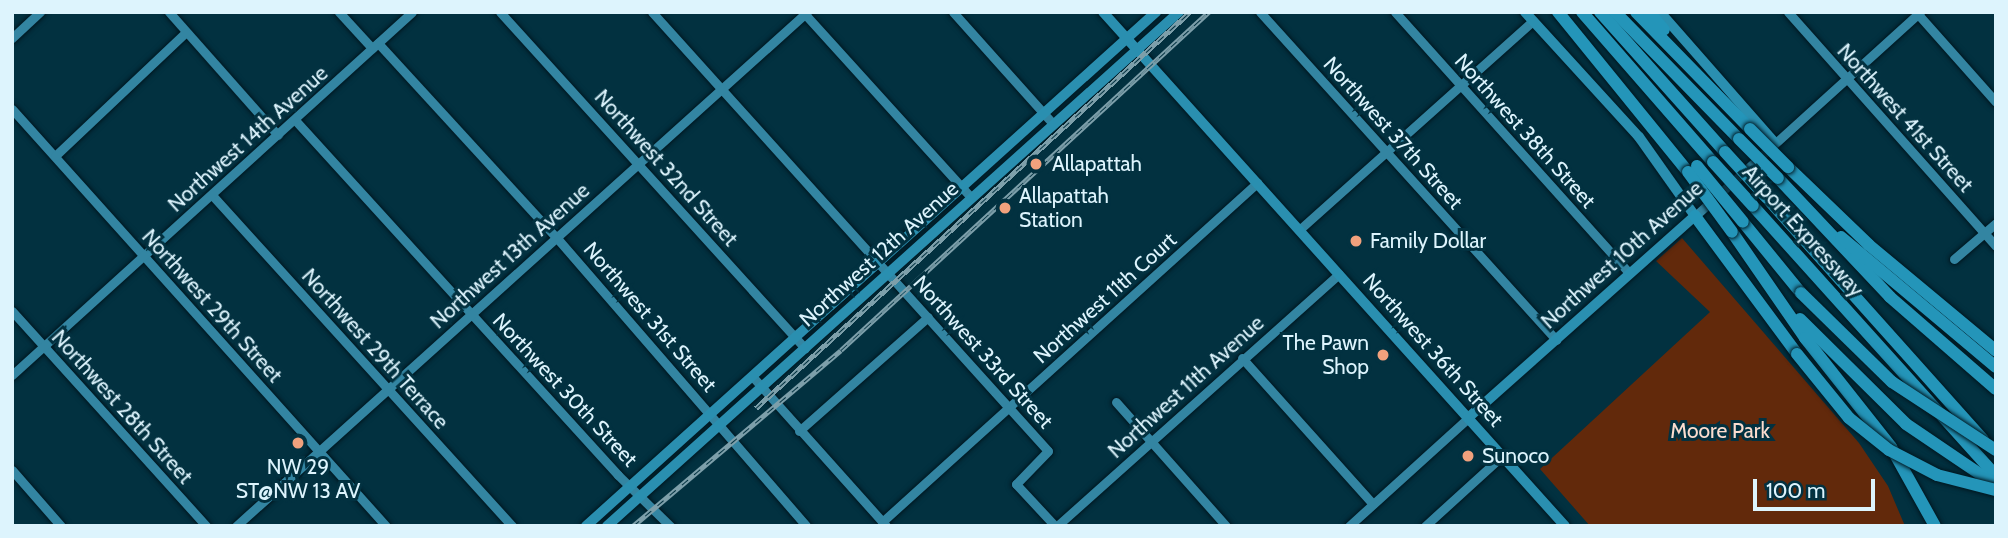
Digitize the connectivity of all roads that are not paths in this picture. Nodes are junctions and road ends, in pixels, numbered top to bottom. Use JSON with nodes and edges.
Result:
{"nodes":[{"id":1,"x":40,"y":12,"type":"edge"},
{"id":2,"x":169,"y":12,"type":"edge"},
{"id":3,"x":339,"y":12,"type":"edge"},
{"id":4,"x":412,"y":12,"type":"edge"},
{"id":5,"x":500,"y":12,"type":"edge"},
{"id":6,"x":652,"y":12,"type":"edge"},
{"id":7,"x":953,"y":12,"type":"edge"},
{"id":8,"x":1103,"y":12,"type":"edge"},
{"id":9,"x":1156,"y":12,"type":"edge"},
{"id":10,"x":1179,"y":12,"type":"edge"},
{"id":11,"x":1260,"y":12,"type":"edge"},
{"id":12,"x":1395,"y":12,"type":"edge"},
{"id":13,"x":1558,"y":12,"type":"edge"},
{"id":14,"x":1582,"y":12,"type":"edge"},
{"id":15,"x":1600,"y":12,"type":"edge"},
{"id":16,"x":1615,"y":12,"type":"edge"},
{"id":17,"x":1636,"y":12,"type":"edge"},
{"id":18,"x":1649,"y":12,"type":"edge"},
{"id":19,"x":1660,"y":12,"type":"edge"},
{"id":20,"x":1788,"y":12,"type":"edge"},
{"id":21,"x":805,"y":13,"type":"edge"},
{"id":22,"x":1918,"y":13,"type":"edge"},
{"id":23,"x":1529,"y":17,"type":"edge"},
{"id":24,"x":186,"y":32,"type":"junction"},
{"id":25,"x":12,"y":38,"type":"edge"},
{"id":26,"x":1127,"y":39,"type":"junction"},
{"id":27,"x":375,"y":46,"type":"junction"},
{"id":28,"x":1137,"y":51,"type":"junction"},
{"id":29,"x":1847,"y":78,"type":"junction"},
{"id":30,"x":1461,"y":86,"type":"junction"},
{"id":31,"x":722,"y":88,"type":"junction"},
{"id":32,"x":1996,"y":102,"type":"edge"},
{"id":33,"x":1725,"y":103,"type":"junction"},
{"id":34,"x":12,"y":109,"type":"edge"},
{"id":35,"x":1042,"y":112,"type":"junction"},
{"id":36,"x":295,"y":120,"type":"junction"},
{"id":37,"x":1053,"y":124,"type":"junction"},
{"id":38,"x":278,"y":135,"type":"junction"},
{"id":39,"x":1775,"y":143,"type":"junction"},
{"id":40,"x":1387,"y":153,"type":"junction"},
{"id":41,"x":55,"y":156,"type":"junction"},
{"id":42,"x":638,"y":164,"type":"junction"},
{"id":43,"x":1693,"y":169,"type":"junction"},
{"id":44,"x":1778,"y":178,"type":"junction"},
{"id":45,"x":1257,"y":183,"type":"junction"},
{"id":46,"x":962,"y":186,"type":"junction"},
{"id":47,"x":212,"y":195,"type":"junction"},
{"id":48,"x":971,"y":197,"type":"junction"},
{"id":49,"x":1695,"y":216,"type":"junction"},
{"id":50,"x":1996,"y":223,"type":"edge"},
{"id":51,"x":1299,"y":230,"type":"junction"},
{"id":52,"x":1984,"y":234,"type":"junction"},
{"id":53,"x":556,"y":237,"type":"junction"},
{"id":54,"x":1996,"y":246,"type":"edge"},
{"id":55,"x":144,"y":256,"type":"junction"},
{"id":56,"x":1954,"y":259,"type":"dead end"},
{"id":57,"x":879,"y":261,"type":"junction"},
{"id":58,"x":890,"y":273,"type":"junction"},
{"id":59,"x":1629,"y":273,"type":"junction"},
{"id":60,"x":1761,"y":273,"type":"junction"},
{"id":61,"x":1339,"y":274,"type":"junction"},
{"id":62,"x":12,"y":311,"type":"edge"},
{"id":63,"x":471,"y":313,"type":"junction"},
{"id":64,"x":928,"y":317,"type":"junction"},
{"id":65,"x":795,"y":337,"type":"junction"},
{"id":66,"x":1556,"y":340,"type":"junction"},
{"id":67,"x":44,"y":346,"type":"junction"},
{"id":68,"x":805,"y":348,"type":"junction"},
{"id":69,"x":1996,"y":351,"type":"edge"},
{"id":70,"x":1242,"y":358,"type":"junction"},
{"id":71,"x":1996,"y":367,"type":"edge"},
{"id":72,"x":12,"y":375,"type":"edge"},
{"id":73,"x":752,"y":376,"type":"junction"},
{"id":74,"x":761,"y":387,"type":"junction"},
{"id":75,"x":388,"y":389,"type":"junction"},
{"id":76,"x":1996,"y":389,"type":"edge"},
{"id":77,"x":1116,"y":402,"type":"dead end"},
{"id":78,"x":1011,"y":407,"type":"junction"},
{"id":79,"x":710,"y":413,"type":"junction"},
{"id":80,"x":1468,"y":418,"type":"junction"},
{"id":81,"x":719,"y":426,"type":"junction"},
{"id":82,"x":799,"y":431,"type":"junction"},
{"id":83,"x":1151,"y":443,"type":"junction"},
{"id":84,"x":319,"y":451,"type":"junction"},
{"id":85,"x":1996,"y":452,"type":"edge"},
{"id":86,"x":1502,"y":456,"type":"junction"},
{"id":87,"x":12,"y":470,"type":"edge"},
{"id":88,"x":1996,"y":476,"type":"edge"},
{"id":89,"x":1996,"y":485,"type":"edge"},
{"id":90,"x":630,"y":486,"type":"junction"},
{"id":91,"x":1996,"y":490,"type":"edge"},
{"id":92,"x":641,"y":496,"type":"junction"},
{"id":93,"x":1373,"y":504,"type":"junction"},
{"id":94,"x":591,"y":523,"type":"edge"},
{"id":95,"x":884,"y":524,"type":"edge"},
{"id":96,"x":61,"y":526,"type":"edge"},
{"id":97,"x":206,"y":526,"type":"edge"},
{"id":98,"x":236,"y":526,"type":"edge"},
{"id":99,"x":386,"y":526,"type":"edge"},
{"id":100,"x":512,"y":526,"type":"edge"},
{"id":101,"x":607,"y":526,"type":"edge"},
{"id":102,"x":670,"y":526,"type":"edge"},
{"id":103,"x":806,"y":526,"type":"edge"},
{"id":104,"x":1056,"y":526,"type":"edge"},
{"id":105,"x":1226,"y":526,"type":"edge"},
{"id":106,"x":1349,"y":526,"type":"edge"},
{"id":107,"x":1424,"y":526,"type":"edge"},
{"id":108,"x":1565,"y":526,"type":"edge"},
{"id":109,"x":1935,"y":526,"type":"edge"}],
"edges":[{"from":1,"to":25,"type":"street"},
{"from":2,"to":24,"type":"street"},
{"from":3,"to":27,"type":"street","name":"Northwest 31st Street"},
{"from":4,"to":27,"type":"street","name":"Northwest 14th Avenue"},
{"from":5,"to":42,"type":"street","name":"Northwest 32nd Street"},
{"from":6,"to":31,"type":"street","name":"Northwest 33rd Street"},
{"from":7,"to":35,"type":"street"},
{"from":8,"to":26,"type":"main road","name":"Northwest 36th Street"},
{"from":9,"to":26,"type":"main road","name":"Northwest 12th Avenue"},
{"from":10,"to":28,"type":"main road","name":"Northwest 12th Avenue"},
{"from":11,"to":40,"type":"street","name":"Northwest 37th Street"},
{"from":12,"to":30,"type":"street","name":"Northwest 38th Street"},
{"from":13,"to":43,"type":"highway"},
{"from":14,"to":88,"type":"highway","name":"Airport Expressway","bridge":true},
{"from":15,"to":85,"type":"highway","name":"Airport Expressway","bridge":true},
{"from":16,"to":44,"type":"highway","bridge":true},
{"from":17,"to":33,"type":"highway"},
{"from":18,"to":33,"type":"highway"},
{"from":19,"to":39,"type":"main road"},
{"from":20,"to":29,"type":"street","name":"Northwest 41st Street"},
{"from":21,"to":31,"type":"street","name":"Northwest 13th Avenue"},
{"from":21,"to":46,"type":"street"},
{"from":22,"to":29,"type":"street","name":"Northwest 10th Avenue"},
{"from":22,"to":32,"type":"street"},
{"from":23,"to":30,"type":"street"},
{"from":23,"to":49,"type":"main road"},
{"from":24,"to":38,"type":"street"},
{"from":24,"to":41,"type":"street"},
{"from":26,"to":28,"type":"main road","name":"Northwest 36th Street"},
{"from":26,"to":35,"type":"main road","name":"Northwest 12th Avenue"},
{"from":27,"to":36,"type":"street","name":"Northwest 14th Avenue"},
{"from":27,"to":53,"type":"street","name":"Northwest 31st Street"},
{"from":28,"to":37,"type":"main road","name":"Northwest 12th Avenue"},
{"from":28,"to":45,"type":"main road","name":"Northwest 36th Street"},
{"from":29,"to":39,"type":"street","name":"Northwest 10th Avenue"},
{"from":29,"to":52,"type":"street","name":"Northwest 41st Street"},
{"from":30,"to":40,"type":"street"},
{"from":30,"to":59,"type":"street","name":"Northwest 38th Street"},
{"from":31,"to":42,"type":"street","name":"Northwest 13th Avenue"},
{"from":31,"to":57,"type":"street","name":"Northwest 33rd Street"},
{"from":33,"to":69,"type":"highway","bridge":true},
{"from":34,"to":41,"type":"street","name":"Northwest 29th Street"},
{"from":35,"to":37,"type":"street"},
{"from":35,"to":46,"type":"main road","name":"Northwest 12th Avenue"},
{"from":36,"to":38,"type":"street","name":"Northwest 14th Avenue"},
{"from":36,"to":63,"type":"street","name":"Northwest 30th Street"},
{"from":37,"to":48,"type":"main road","name":"Northwest 12th Avenue"},
{"from":38,"to":47,"type":"street","name":"Northwest 14th Avenue"},
{"from":39,"to":49,"type":"street","name":"Northwest 10th Avenue"},
{"from":40,"to":51,"type":"street"},
{"from":40,"to":66,"type":"street","name":"Northwest 37th Street"},
{"from":41,"to":55,"type":"street","name":"Northwest 29th Street"},
{"from":42,"to":53,"type":"street","name":"Northwest 13th Avenue"},
{"from":42,"to":65,"type":"street","name":"Northwest 32nd Street"},
{"from":43,"to":60,"type":"highway","bridge":true},
{"from":43,"to":85,"type":"highway","bridge":true},
{"from":44,"to":71,"type":"highway"},
{"from":44,"to":76,"type":"highway"},
{"from":45,"to":51,"type":"main road","name":"Northwest 36th Street"},
{"from":45,"to":78,"type":"street","name":"Northwest 11th Court"},
{"from":46,"to":48,"type":"street"},
{"from":46,"to":57,"type":"main road","name":"Northwest 12th Avenue"},
{"from":47,"to":55,"type":"street","name":"Northwest 14th Avenue"},
{"from":47,"to":75,"type":"street","name":"Northwest 29th Terrace"},
{"from":48,"to":58,"type":"main road","name":"Northwest 12th Avenue"},
{"from":49,"to":59,"type":"main road","name":"Northwest 10th Avenue"},
{"from":49,"to":91,"type":"highway","bridge":true},
{"from":50,"to":52,"type":"street"},
{"from":51,"to":61,"type":"main road","name":"Northwest 36th Street"},
{"from":52,"to":54,"type":"street","name":"Northwest 41st Street"},
{"from":52,"to":56,"type":"street"},
{"from":53,"to":63,"type":"street","name":"Northwest 13th Avenue"},
{"from":53,"to":79,"type":"street","name":"Northwest 31st Street"},
{"from":55,"to":67,"type":"street","name":"Northwest 14th Avenue"},
{"from":55,"to":84,"type":"street","name":"Northwest 29th Street"},
{"from":57,"to":58,"type":"street","name":"Northwest 33rd Street"},
{"from":57,"to":65,"type":"main road","name":"Northwest 12th Avenue"},
{"from":58,"to":64,"type":"street","name":"Northwest 33rd Street"},
{"from":58,"to":68,"type":"main road","name":"Northwest 12th Avenue"},
{"from":59,"to":66,"type":"main road","name":"Northwest 10th Avenue"},
{"from":60,"to":89,"type":"highway"},
{"from":60,"to":109,"type":"highway"},
{"from":61,"to":70,"type":"street","name":"Northwest 11th Avenue"},
{"from":61,"to":80,"type":"main road","name":"Northwest 36th Street"},
{"from":62,"to":67,"type":"street","name":"Northwest 28th Street"},
{"from":63,"to":75,"type":"street","name":"Northwest 13th Avenue"},
{"from":63,"to":90,"type":"street","name":"Northwest 30th Street"},
{"from":64,"to":78,"type":"street","name":"Northwest 33rd Street"},
{"from":64,"to":82,"type":"street"},
{"from":65,"to":68,"type":"street","name":"Northwest 32nd Street"},
{"from":65,"to":73,"type":"main road","name":"Northwest 12th Avenue"},
{"from":66,"to":80,"type":"main road","name":"Northwest 10th Avenue"},
{"from":67,"to":72,"type":"street","name":"Northwest 14th Avenue"},
{"from":67,"to":97,"type":"street","name":"Northwest 28th Street"},
{"from":68,"to":74,"type":"main road","name":"Northwest 12th Avenue"},
{"from":70,"to":83,"type":"street","name":"Northwest 11th Avenue"},
{"from":70,"to":93,"type":"street"},
{"from":73,"to":74,"type":"street"},
{"from":73,"to":79,"type":"main road","name":"Northwest 12th Avenue"},
{"from":74,"to":81,"type":"main road","name":"Northwest 12th Avenue"},
{"from":74,"to":82,"type":"street"},
{"from":75,"to":84,"type":"street","name":"Northwest 13th Avenue"},
{"from":75,"to":100,"type":"street","name":"Northwest 29th Terrace"},
{"from":77,"to":83,"type":"street"},
{"from":78,"to":95,"type":"street","name":"Northwest 11th Court"},
{"from":78,"to":104,"type":"street","name":"Northwest 33rd Street"},
{"from":79,"to":81,"type":"street","name":"Northwest 31st Street"},
{"from":79,"to":90,"type":"main road","name":"Northwest 12th Avenue"},
{"from":80,"to":86,"type":"main road","name":"Northwest 36th Street"},
{"from":80,"to":93,"type":"street","name":"Northwest 10th Avenue"},
{"from":81,"to":92,"type":"main road","name":"Northwest 12th Avenue"},
{"from":81,"to":103,"type":"street","name":"Northwest 31st Street"},
{"from":82,"to":95,"type":"street"},
{"from":83,"to":104,"type":"street","name":"Northwest 11th Avenue"},
{"from":83,"to":105,"type":"street"},
{"from":84,"to":98,"type":"street","name":"Northwest 13th Avenue"},
{"from":84,"to":99,"type":"street","name":"Northwest 29th Street"},
{"from":86,"to":107,"type":"street"},
{"from":86,"to":108,"type":"main road","name":"Northwest 36th Street"},
{"from":87,"to":96,"type":"street"},
{"from":90,"to":92,"type":"street","name":"Northwest 30th Street"},
{"from":90,"to":94,"type":"main road","name":"Northwest 12th Avenue"},
{"from":92,"to":101,"type":"main road","name":"Northwest 12th Avenue"},
{"from":92,"to":102,"type":"street","name":"Northwest 30th Street"},
{"from":93,"to":106,"type":"street","name":"Northwest 10th Avenue"}]}
